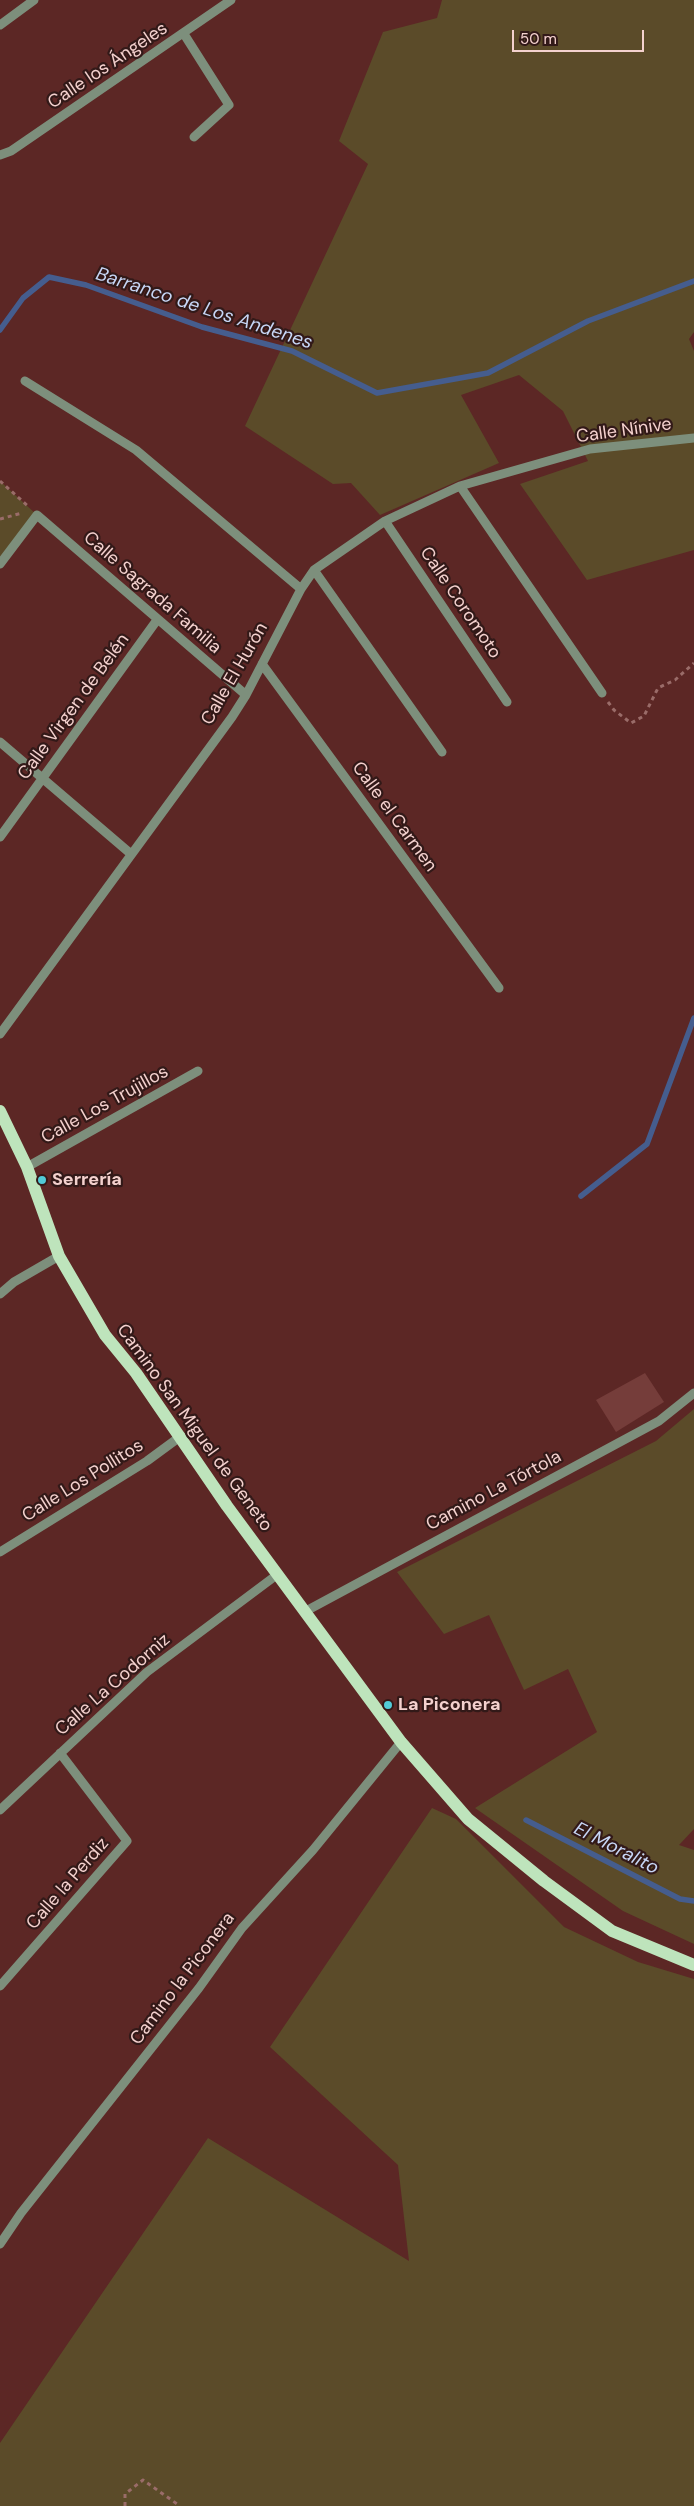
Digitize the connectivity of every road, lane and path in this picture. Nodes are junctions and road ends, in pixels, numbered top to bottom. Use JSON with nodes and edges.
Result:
{"nodes":[{"id":1,"x":34,"y":0,"type":"edge"},
{"id":2,"x":231,"y":0,"type":"edge"},
{"id":3,"x":0,"y":25,"type":"edge"},
{"id":4,"x":184,"y":34,"type":"junction"},
{"id":5,"x":194,"y":136,"type":"dead end"},
{"id":6,"x":0,"y":155,"type":"edge"},
{"id":7,"x":25,"y":382,"type":"dead end"},
{"id":8,"x":694,"y":438,"type":"edge"},
{"id":9,"x":558,"y":458,"type":"joint"},
{"id":10,"x":0,"y":481,"type":"edge"},
{"id":11,"x":460,"y":486,"type":"junction"},
{"id":12,"x":35,"y":512,"type":"junction"},
{"id":13,"x":385,"y":521,"type":"junction"},
{"id":14,"x":0,"y":564,"type":"edge"},
{"id":15,"x":314,"y":570,"type":"junction"},
{"id":16,"x":301,"y":589,"type":"junction"},
{"id":17,"x":158,"y":620,"type":"junction"},
{"id":18,"x":694,"y":663,"type":"edge"},
{"id":19,"x":262,"y":664,"type":"junction"},
{"id":20,"x":602,"y":693,"type":"joint"},
{"id":21,"x":246,"y":695,"type":"junction"},
{"id":22,"x":507,"y":702,"type":"dead end"},
{"id":23,"x":0,"y":742,"type":"edge"},
{"id":24,"x":442,"y":752,"type":"dead end"},
{"id":25,"x":43,"y":778,"type":"junction"},
{"id":26,"x":0,"y":837,"type":"edge"},
{"id":27,"x":131,"y":854,"type":"junction"},
{"id":28,"x":499,"y":988,"type":"dead end"},
{"id":29,"x":0,"y":1034,"type":"edge"},
{"id":30,"x":198,"y":1071,"type":"dead end"},
{"id":31,"x":0,"y":1111,"type":"edge"},
{"id":32,"x":27,"y":1167,"type":"junction"},
{"id":33,"x":59,"y":1256,"type":"junction"},
{"id":34,"x":0,"y":1294,"type":"edge"},
{"id":35,"x":694,"y":1393,"type":"edge"},
{"id":36,"x":181,"y":1436,"type":"junction"},
{"id":37,"x":0,"y":1552,"type":"edge"},
{"id":38,"x":278,"y":1574,"type":"junction"},
{"id":39,"x":306,"y":1611,"type":"junction"},
{"id":40,"x":402,"y":1742,"type":"junction"},
{"id":41,"x":60,"y":1753,"type":"junction"},
{"id":42,"x":0,"y":1810,"type":"edge"},
{"id":43,"x":694,"y":1964,"type":"edge"},
{"id":44,"x":0,"y":1986,"type":"edge"},
{"id":45,"x":0,"y":2244,"type":"edge"},
{"id":46,"x":125,"y":2506,"type":"edge"},
{"id":47,"x":180,"y":2506,"type":"edge"}],
"edges":[{"from":1,"to":3,"type":"street"},
{"from":2,"to":4,"type":"street","name":"Calle los Ángeles"},
{"from":4,"to":5,"type":"street"},
{"from":4,"to":6,"type":"street","name":"Calle los Ángeles"},
{"from":7,"to":16,"type":"street"},
{"from":8,"to":9,"type":"street","name":"Calle Nínive"},
{"from":9,"to":11,"type":"street","name":"Calle El Hurón"},
{"from":10,"to":12,"type":"path"},
{"from":11,"to":13,"type":"street","name":"Calle El Hurón"},
{"from":11,"to":20,"type":"street"},
{"from":12,"to":14,"type":"street"},
{"from":12,"to":17,"type":"street","name":"Calle Sagrada Familia"},
{"from":13,"to":15,"type":"street","name":"Calle El Hurón"},
{"from":13,"to":22,"type":"street","name":"Calle Coromoto"},
{"from":15,"to":16,"type":"street","name":"Calle El Hurón"},
{"from":15,"to":24,"type":"street"},
{"from":16,"to":19,"type":"street","name":"Calle El Hurón"},
{"from":17,"to":21,"type":"street","name":"Calle Sagrada Familia"},
{"from":17,"to":25,"type":"street","name":"Calle Virgen de Belén"},
{"from":18,"to":20,"type":"path"},
{"from":19,"to":21,"type":"street","name":"Calle El Hurón"},
{"from":19,"to":28,"type":"street","name":"Calle el Carmen"},
{"from":21,"to":27,"type":"street","name":"Calle El Hurón"},
{"from":23,"to":25,"type":"street"},
{"from":25,"to":26,"type":"street","name":"Calle Virgen de Belén"},
{"from":25,"to":27,"type":"street"},
{"from":27,"to":29,"type":"street","name":"Calle El Hurón"},
{"from":30,"to":32,"type":"street","name":"Calle Los Trujillos"},
{"from":31,"to":32,"type":"main road","name":"Camino San Miguel de Geneto"},
{"from":32,"to":33,"type":"main road","name":"Camino San Miguel de Geneto"},
{"from":33,"to":34,"type":"street"},
{"from":33,"to":36,"type":"main road","name":"Camino San Miguel de Geneto"},
{"from":35,"to":39,"type":"street","name":"Camino La Tórtola"},
{"from":36,"to":37,"type":"street","name":"Calle Los Pollitos"},
{"from":36,"to":38,"type":"main road","name":"Camino San Miguel de Geneto"},
{"from":38,"to":39,"type":"main road","name":"Camino San Miguel de Geneto"},
{"from":38,"to":41,"type":"street","name":"Calle La Codorniz"},
{"from":39,"to":40,"type":"main road","name":"Camino San Miguel de Geneto"},
{"from":40,"to":43,"type":"main road","name":"Camino San Miguel de Geneto"},
{"from":40,"to":45,"type":"street","name":"Camino la Piconera"},
{"from":41,"to":42,"type":"street","name":"Calle La Codorniz"},
{"from":41,"to":44,"type":"street","name":"Calle la Perdiz"},
{"from":46,"to":47,"type":"path"}]}
